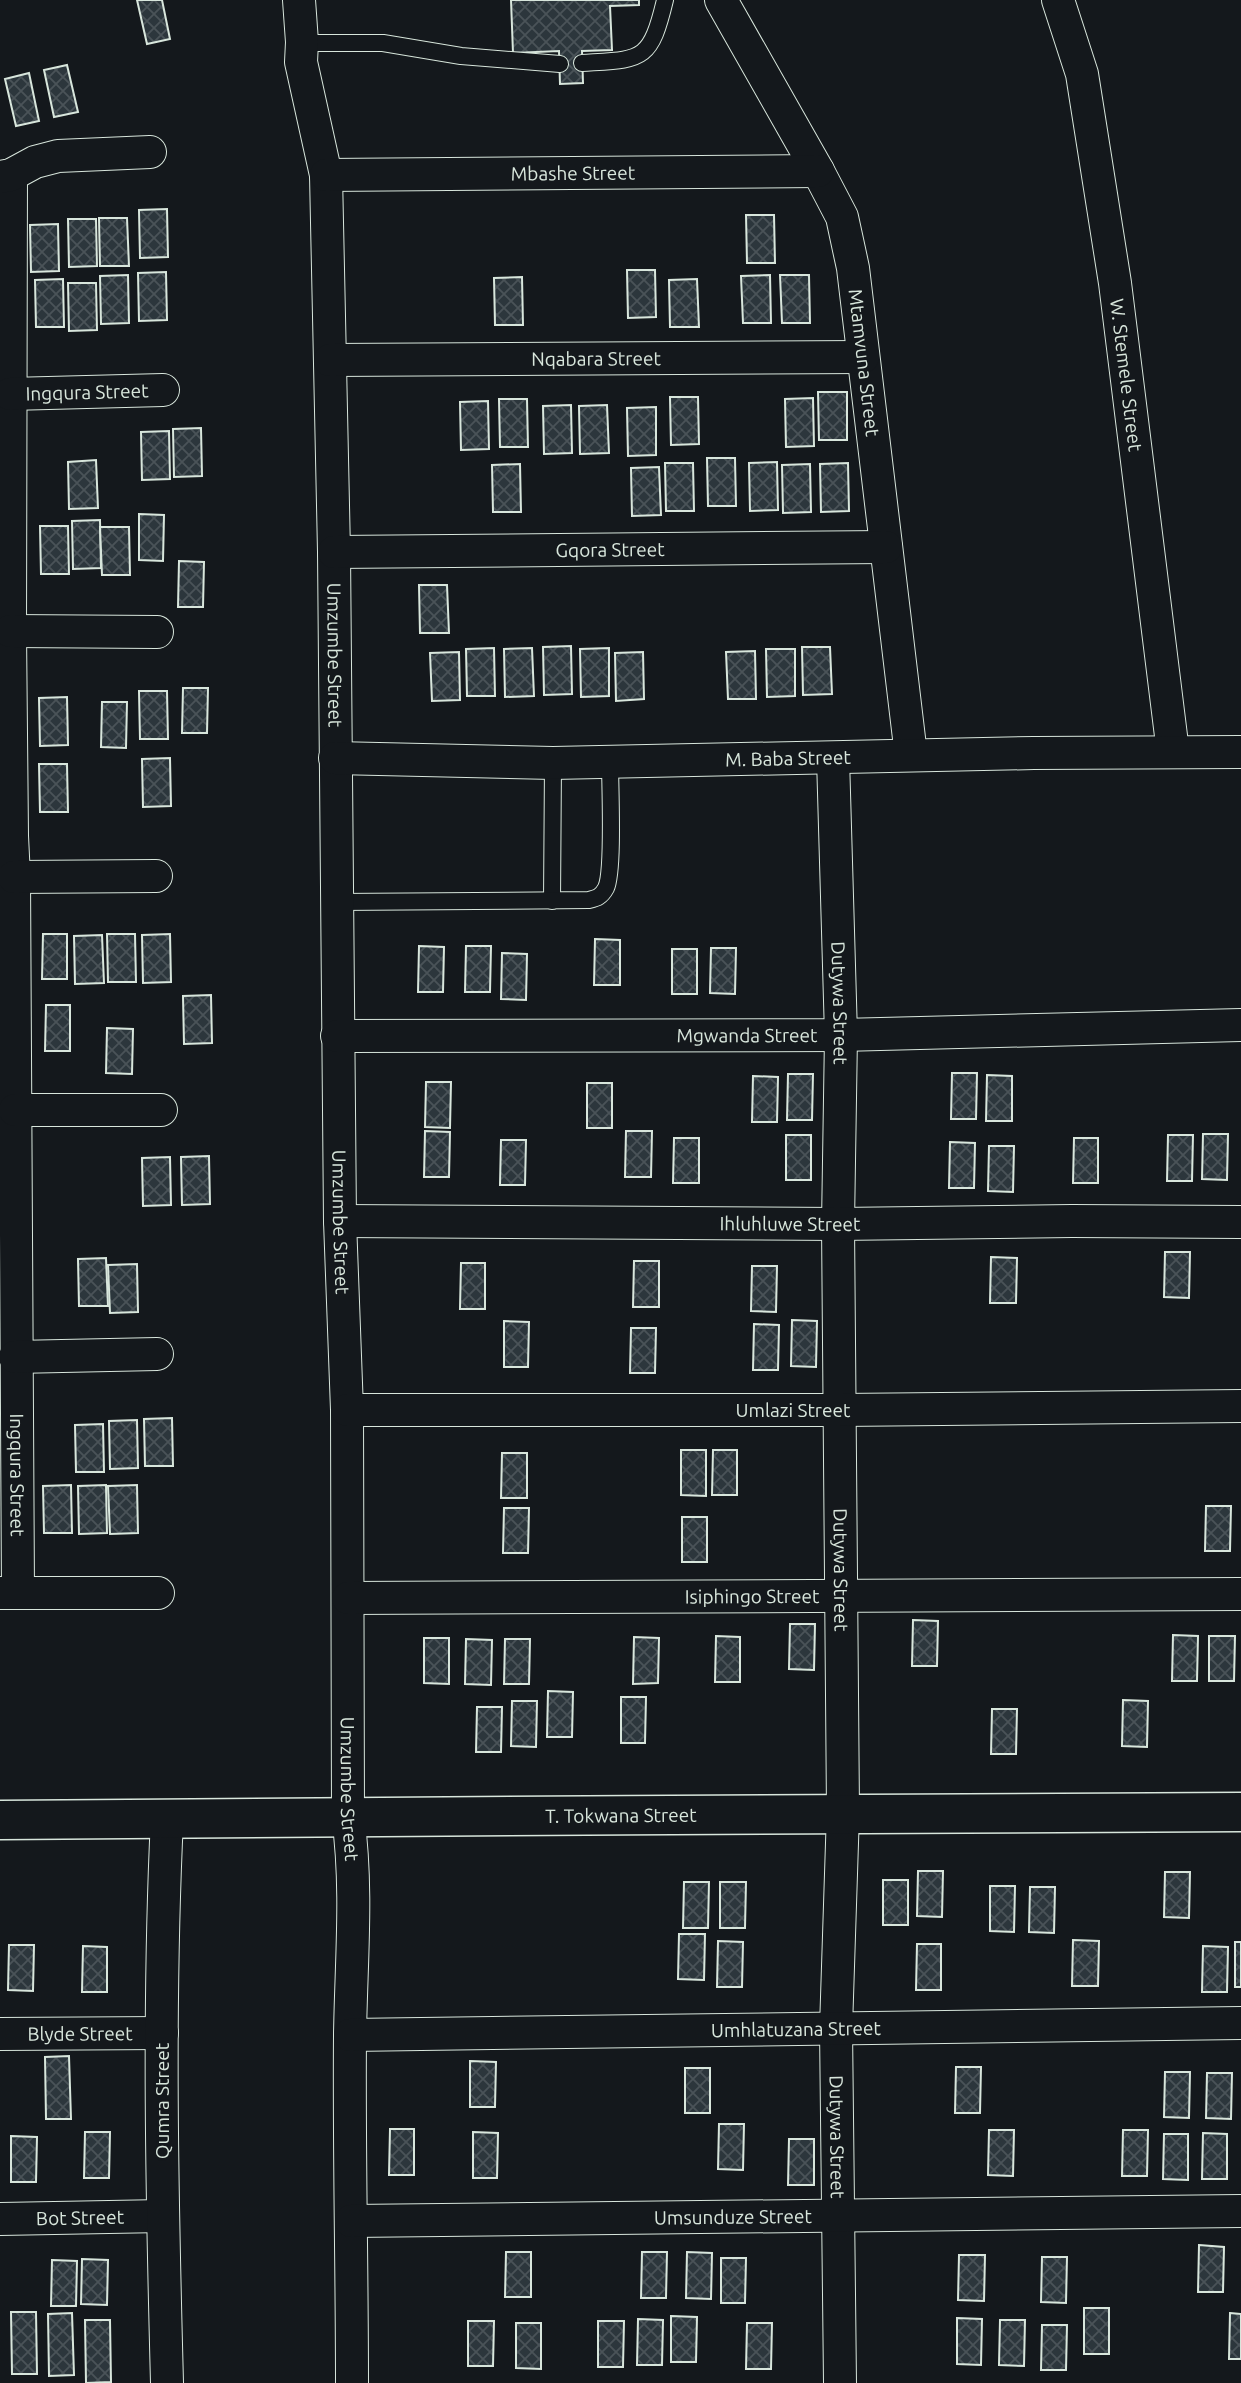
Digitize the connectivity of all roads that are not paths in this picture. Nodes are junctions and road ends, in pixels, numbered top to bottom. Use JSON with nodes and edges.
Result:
{"nodes":[{"id":1,"x":276,"y":0,"type":"edge"},
{"id":2,"x":299,"y":0,"type":"edge"},
{"id":3,"x":664,"y":0,"type":"edge"},
{"id":4,"x":722,"y":0,"type":"edge"},
{"id":5,"x":1058,"y":0,"type":"edge"},
{"id":6,"x":298,"y":49,"type":"junction"},
{"id":7,"x":582,"y":63,"type":"dead end"},
{"id":8,"x":560,"y":64,"type":"dead end"},
{"id":9,"x":150,"y":152,"type":"dead end"},
{"id":10,"x":818,"y":171,"type":"junction"},
{"id":11,"x":5,"y":176,"type":"edge"},
{"id":12,"x":326,"y":176,"type":"junction"},
{"id":13,"x":863,"y":357,"type":"junction"},
{"id":14,"x":330,"y":360,"type":"junction"},
{"id":15,"x":163,"y":390,"type":"dead end"},
{"id":16,"x":10,"y":394,"type":"junction"},
{"id":17,"x":5,"y":462,"type":"edge"},
{"id":18,"x":886,"y":547,"type":"junction"},
{"id":19,"x":334,"y":552,"type":"junction"},
{"id":20,"x":157,"y":632,"type":"dead end"},
{"id":21,"x":7,"y":642,"type":"edge"},
{"id":22,"x":1173,"y":752,"type":"junction"},
{"id":23,"x":1241,"y":752,"type":"edge"},
{"id":24,"x":911,"y":755,"type":"junction"},
{"id":25,"x":335,"y":758,"type":"junction"},
{"id":26,"x":833,"y":758,"type":"junction"},
{"id":27,"x":610,"y":762,"type":"junction"},
{"id":28,"x":553,"y":763,"type":"junction"},
{"id":29,"x":6,"y":836,"type":"edge"},
{"id":30,"x":156,"y":876,"type":"dead end"},
{"id":31,"x":14,"y":877,"type":"junction"},
{"id":32,"x":552,"y":901,"type":"junction"},
{"id":33,"x":337,"y":902,"type":"junction"},
{"id":34,"x":8,"y":1021,"type":"edge"},
{"id":35,"x":1241,"y":1025,"type":"edge"},
{"id":36,"x":841,"y":1035,"type":"junction"},
{"id":37,"x":337,"y":1037,"type":"junction"},
{"id":38,"x":15,"y":1110,"type":"junction"},
{"id":39,"x":161,"y":1110,"type":"dead end"},
{"id":40,"x":8,"y":1211,"type":"edge"},
{"id":41,"x":340,"y":1221,"type":"junction"},
{"id":42,"x":1241,"y":1222,"type":"edge"},
{"id":43,"x":838,"y":1224,"type":"junction"},
{"id":44,"x":157,"y":1354,"type":"dead end"},
{"id":45,"x":16,"y":1357,"type":"junction"},
{"id":46,"x":8,"y":1400,"type":"edge"},
{"id":47,"x":1241,"y":1406,"type":"edge"},
{"id":48,"x":347,"y":1410,"type":"junction"},
{"id":49,"x":840,"y":1410,"type":"junction"},
{"id":50,"x":9,"y":1592,"type":"edge"},
{"id":51,"x":158,"y":1592,"type":"dead end"},
{"id":52,"x":1241,"y":1594,"type":"edge"},
{"id":53,"x":842,"y":1596,"type":"junction"},
{"id":54,"x":348,"y":1598,"type":"junction"},
{"id":55,"x":843,"y":1812,"type":"junction"},
{"id":56,"x":1241,"y":1812,"type":"edge"},
{"id":57,"x":348,"y":1817,"type":"junction"},
{"id":58,"x":0,"y":1819,"type":"edge"},
{"id":59,"x":167,"y":1819,"type":"junction"},
{"id":60,"x":1241,"y":2023,"type":"edge"},
{"id":61,"x":836,"y":2028,"type":"junction"},
{"id":62,"x":162,"y":2033,"type":"junction"},
{"id":63,"x":0,"y":2034,"type":"edge"},
{"id":64,"x":351,"y":2035,"type":"junction"},
{"id":65,"x":1241,"y":2211,"type":"edge"},
{"id":66,"x":838,"y":2214,"type":"junction"},
{"id":67,"x":163,"y":2216,"type":"junction"},
{"id":68,"x":0,"y":2220,"type":"edge"},
{"id":69,"x":351,"y":2221,"type":"junction"},
{"id":70,"x":167,"y":2383,"type":"edge"},
{"id":71,"x":352,"y":2383,"type":"edge"},
{"id":72,"x":840,"y":2383,"type":"edge"}],
"edges":[{"from":1,"to":6,"type":"street","name":"Umzumbe Street"},
{"from":2,"to":6,"type":"street","name":"Umzumbe Street"},
{"from":3,"to":7,"type":"lane"},
{"from":4,"to":10,"type":"street","name":"Mtamvuna Street"},
{"from":5,"to":22,"type":"street","name":"W. Stemele Street"},
{"from":6,"to":8,"type":"lane"},
{"from":6,"to":12,"type":"street","name":"Umzumbe Street"},
{"from":9,"to":11,"type":"street","name":"Ingqura Street"},
{"from":10,"to":12,"type":"street","name":"Mbashe Street"},
{"from":10,"to":13,"type":"street","name":"Mtamvuna Street"},
{"from":11,"to":16,"type":"street","name":"Ingqura Street"},
{"from":12,"to":14,"type":"street","name":"Umzumbe Street"},
{"from":13,"to":14,"type":"street","name":"Nqabara Street"},
{"from":13,"to":18,"type":"street","name":"Mtamvuna Street"},
{"from":14,"to":19,"type":"street","name":"Umzumbe Street"},
{"from":15,"to":16,"type":"street","name":"Ingqura Street"},
{"from":16,"to":17,"type":"street","name":"Ingqura Street"},
{"from":17,"to":21,"type":"street","name":"Ingqura Street"},
{"from":18,"to":19,"type":"street","name":"Gqora Street"},
{"from":18,"to":24,"type":"street","name":"Mtamvuna Street"},
{"from":19,"to":25,"type":"street","name":"Umzumbe Street"},
{"from":20,"to":21,"type":"street"},
{"from":21,"to":29,"type":"street","name":"Ingqura Street"},
{"from":22,"to":23,"type":"street","name":"M. Baba Street"},
{"from":22,"to":24,"type":"street","name":"M. Baba Street"},
{"from":24,"to":26,"type":"street","name":"M. Baba Street"},
{"from":25,"to":28,"type":"street","name":"M. Baba Street"},
{"from":25,"to":33,"type":"street","name":"Umzumbe Street"},
{"from":26,"to":27,"type":"street","name":"M. Baba Street"},
{"from":26,"to":36,"type":"street","name":"Dutywa Street"},
{"from":27,"to":28,"type":"street","name":"M. Baba Street"},
{"from":27,"to":32,"type":"lane"},
{"from":28,"to":32,"type":"lane"},
{"from":29,"to":31,"type":"street","name":"Ingqura Street"},
{"from":30,"to":31,"type":"street"},
{"from":31,"to":34,"type":"street","name":"Ingqura Street"},
{"from":32,"to":33,"type":"lane"},
{"from":33,"to":37,"type":"street","name":"Umzumbe Street"},
{"from":34,"to":38,"type":"street","name":"Ingqura Street"},
{"from":35,"to":36,"type":"street","name":"Mgwanda Street"},
{"from":36,"to":37,"type":"street","name":"Mgwanda Street"},
{"from":36,"to":43,"type":"street","name":"Dutywa Street"},
{"from":37,"to":41,"type":"street","name":"Umzumbe Street"},
{"from":38,"to":39,"type":"street"},
{"from":38,"to":40,"type":"street","name":"Ingqura Street"},
{"from":40,"to":45,"type":"street","name":"Ingqura Street"},
{"from":41,"to":43,"type":"street","name":"Ihluhluwe Street"},
{"from":41,"to":48,"type":"street","name":"Umzumbe Street"},
{"from":42,"to":43,"type":"street","name":"Ihluhluwe Street"},
{"from":43,"to":49,"type":"street","name":"Dutywa Street"},
{"from":44,"to":45,"type":"street"},
{"from":45,"to":46,"type":"street","name":"Ingqura Street"},
{"from":46,"to":50,"type":"street","name":"Ingqura Street"},
{"from":47,"to":49,"type":"street","name":"Umlazi Street"},
{"from":48,"to":49,"type":"street","name":"Umlazi Street"},
{"from":48,"to":54,"type":"street","name":"Umzumbe Street"},
{"from":49,"to":53,"type":"street","name":"Dutywa Street"},
{"from":50,"to":51,"type":"street","name":"Ingqura Street"},
{"from":52,"to":53,"type":"street","name":"Isiphingo Street"},
{"from":53,"to":54,"type":"street","name":"Isiphingo Street"},
{"from":53,"to":55,"type":"street","name":"Dutywa Street"},
{"from":54,"to":57,"type":"street","name":"Umzumbe Street"},
{"from":55,"to":56,"type":"street","name":"T. Tokwana Street"},
{"from":55,"to":57,"type":"street","name":"T. Tokwana Street"},
{"from":55,"to":61,"type":"street","name":"Dutywa Street"},
{"from":57,"to":59,"type":"street","name":"T. Tokwana Street"},
{"from":57,"to":64,"type":"street","name":"Umzumbe Street"},
{"from":58,"to":59,"type":"street","name":"T. Tokwana Street"},
{"from":59,"to":62,"type":"street","name":"Qumra Street"},
{"from":60,"to":61,"type":"street","name":"Umhlatuzana Street"},
{"from":61,"to":64,"type":"street","name":"Umhlatuzana Street"},
{"from":61,"to":66,"type":"street","name":"Dutywa Street"},
{"from":62,"to":63,"type":"street","name":"Blyde Street"},
{"from":62,"to":67,"type":"street","name":"Qumra Street"},
{"from":64,"to":69,"type":"street","name":"Umzumbe Street"},
{"from":65,"to":66,"type":"street","name":"Umsunduze Street"},
{"from":66,"to":69,"type":"street","name":"Umsunduze Street"},
{"from":66,"to":72,"type":"street","name":"Dutywa Street"},
{"from":67,"to":68,"type":"street","name":"Bot Street"},
{"from":67,"to":70,"type":"street","name":"Qumra Street"},
{"from":69,"to":71,"type":"street","name":"Umzumbe Street"}]}
